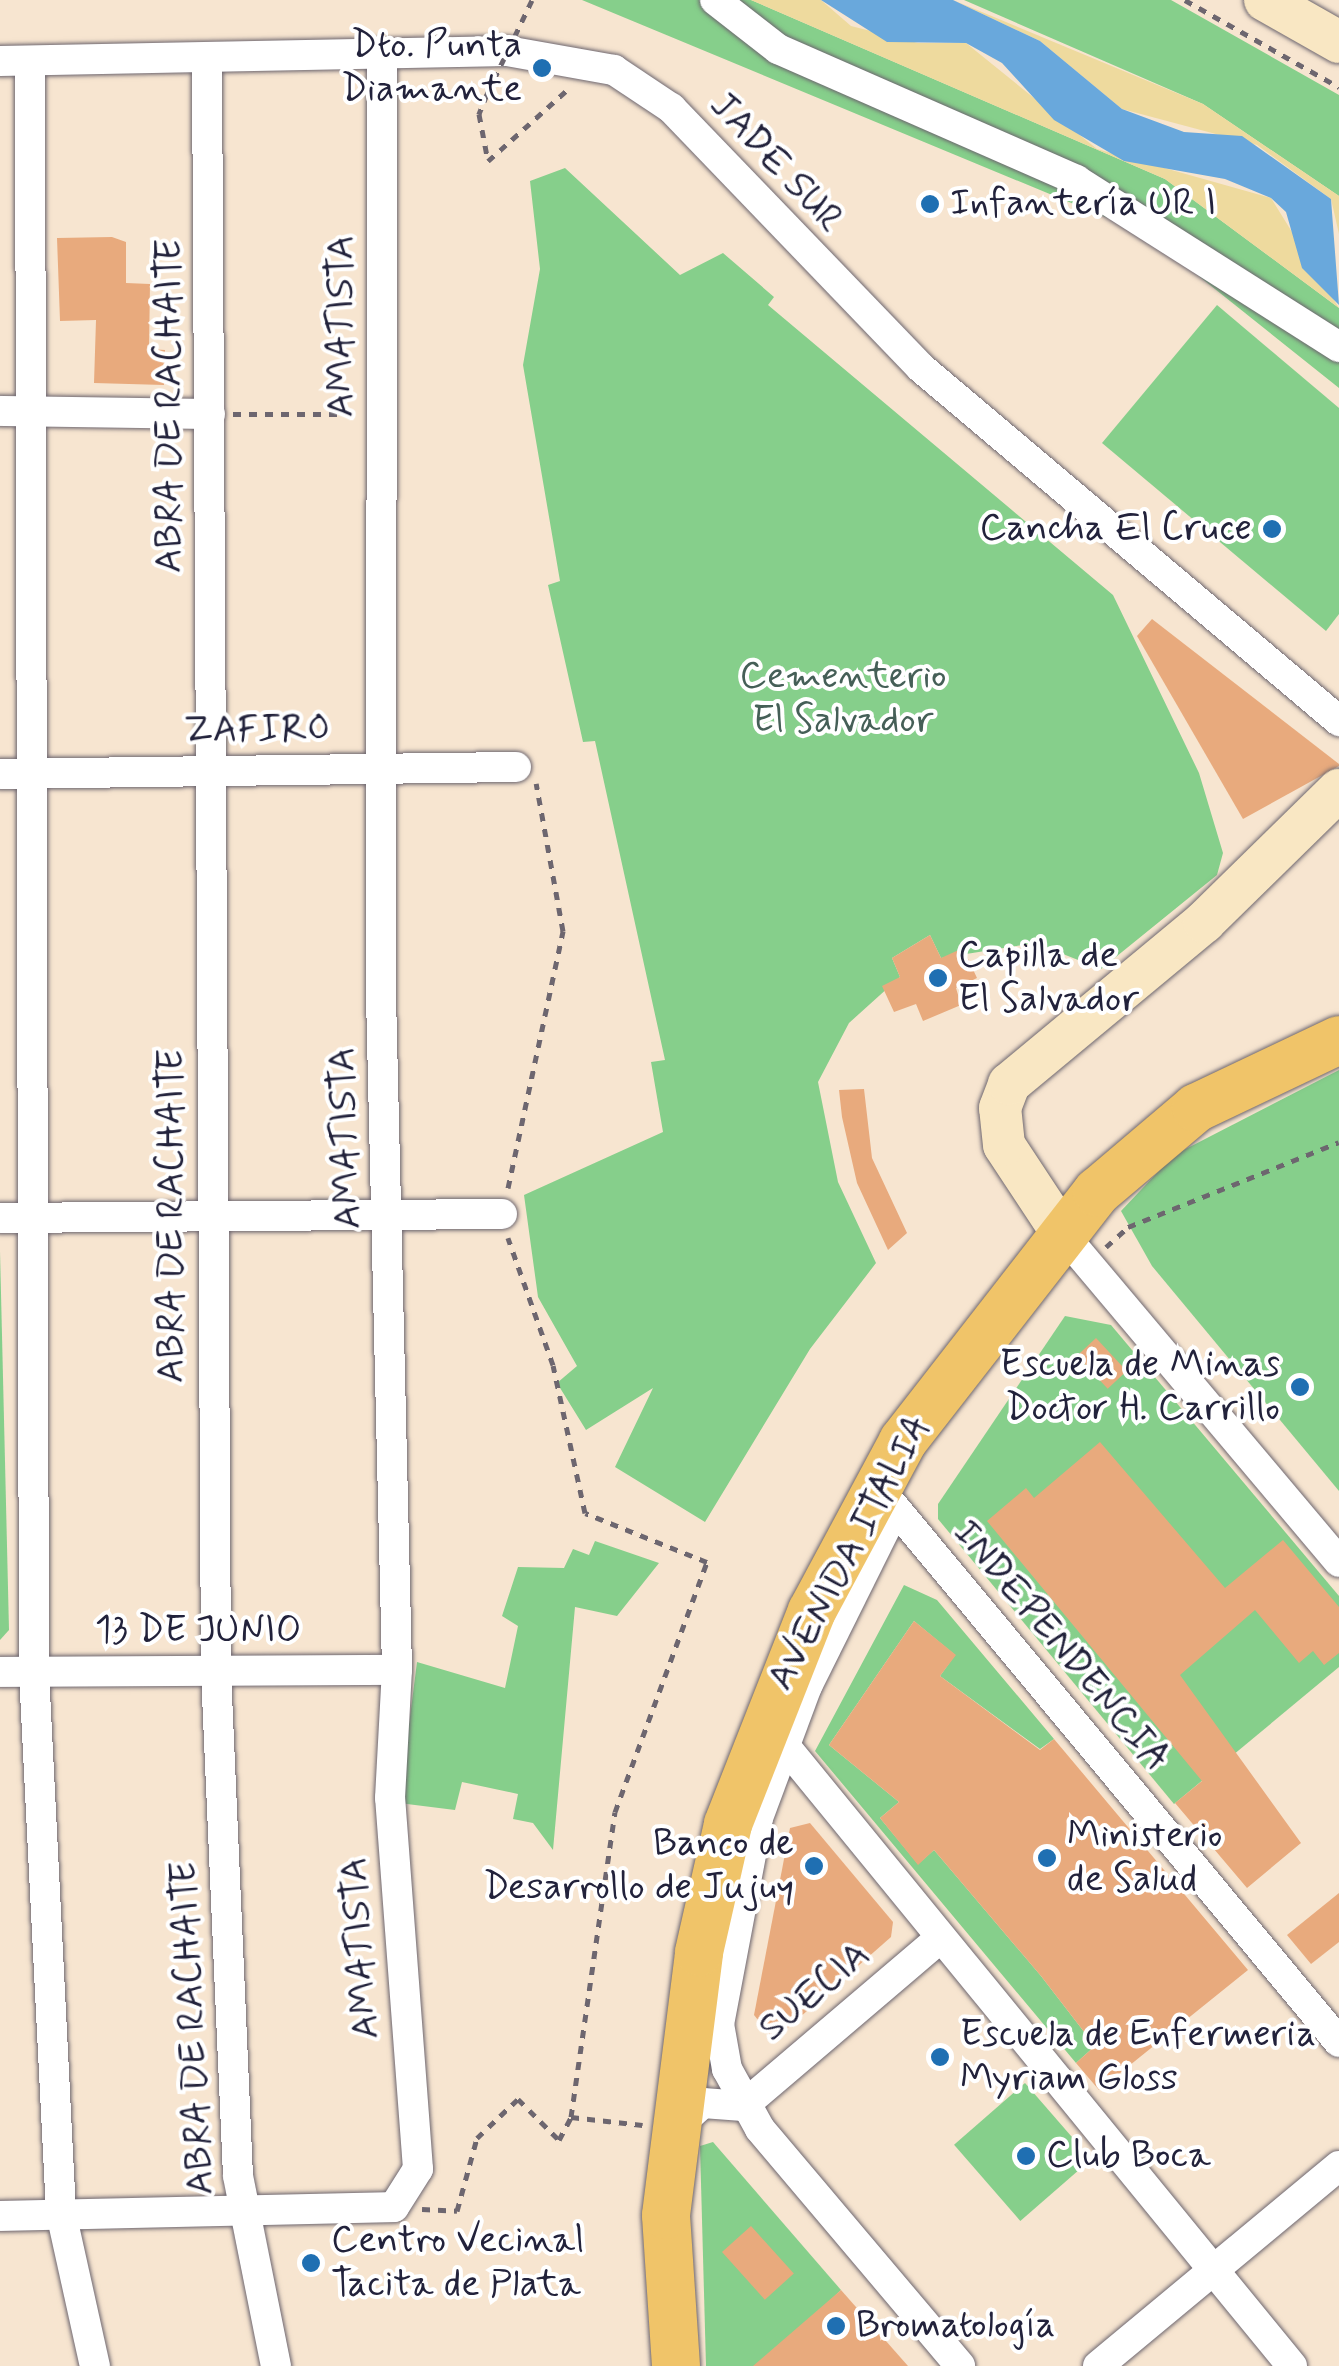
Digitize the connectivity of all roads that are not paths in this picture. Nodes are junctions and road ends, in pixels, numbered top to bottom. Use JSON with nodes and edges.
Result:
{"nodes":[{"id":1,"x":715,"y":0,"type":"edge"},
{"id":2,"x":1265,"y":0,"type":"edge"},
{"id":3,"x":1339,"y":42,"type":"edge"},
{"id":4,"x":382,"y":57,"type":"junction"},
{"id":5,"x":15,"y":62,"type":"edge"},
{"id":6,"x":207,"y":62,"type":"junction"},
{"id":7,"x":1339,"y":348,"type":"edge"},
{"id":8,"x":12,"y":411,"type":"edge"},
{"id":9,"x":210,"y":414,"type":"junction"},
{"id":10,"x":1339,"y":721,"type":"edge"},
{"id":11,"x":385,"y":767,"type":"junction"},
{"id":12,"x":516,"y":767,"type":"road end"},
{"id":13,"x":211,"y":772,"type":"junction"},
{"id":14,"x":0,"y":774,"type":"edge"},
{"id":15,"x":33,"y":774,"type":"junction"},
{"id":16,"x":1339,"y":790,"type":"edge"},
{"id":17,"x":1339,"y":1040,"type":"edge"},
{"id":18,"x":389,"y":1212,"type":"junction"},
{"id":19,"x":502,"y":1214,"type":"road end"},
{"id":20,"x":211,"y":1216,"type":"junction"},
{"id":21,"x":0,"y":1218,"type":"edge"},
{"id":22,"x":34,"y":1219,"type":"junction"},
{"id":23,"x":1075,"y":1248,"type":"junction"},
{"id":24,"x":886,"y":1497,"type":"junction"},
{"id":25,"x":1339,"y":1562,"type":"edge"},
{"id":26,"x":397,"y":1670,"type":"junction"},
{"id":27,"x":0,"y":1672,"type":"edge"},
{"id":28,"x":34,"y":1672,"type":"junction"},
{"id":29,"x":216,"y":1672,"type":"junction"},
{"id":30,"x":784,"y":1746,"type":"junction"},
{"id":31,"x":939,"y":1939,"type":"junction"},
{"id":32,"x":1339,"y":2042,"type":"edge"},
{"id":33,"x":743,"y":2106,"type":"junction"},
{"id":34,"x":674,"y":2128,"type":"junction"},
{"id":35,"x":1339,"y":2166,"type":"edge"},
{"id":36,"x":244,"y":2208,"type":"junction"},
{"id":37,"x":60,"y":2213,"type":"junction"},
{"id":38,"x":0,"y":2216,"type":"edge"},
{"id":39,"x":1212,"y":2268,"type":"junction"},
{"id":40,"x":95,"y":2366,"type":"edge"},
{"id":41,"x":276,"y":2366,"type":"edge"},
{"id":42,"x":676,"y":2366,"type":"edge"},
{"id":43,"x":960,"y":2366,"type":"edge"},
{"id":44,"x":1098,"y":2366,"type":"edge"},
{"id":45,"x":1292,"y":2366,"type":"edge"}],
"edges":[{"from":1,"to":7,"type":"street"},
{"from":2,"to":3,"type":"street"},
{"from":4,"to":6,"type":"street","name":"JADE SUR"},
{"from":4,"to":10,"type":"street","name":"JADE SUR"},
{"from":4,"to":11,"type":"street","name":"AMATISTA"},
{"from":5,"to":6,"type":"street","name":"JADE SUR"},
{"from":5,"to":8,"type":"street"},
{"from":6,"to":9,"type":"street","name":"ABRA DE RACHAITE"},
{"from":8,"to":9,"type":"street"},
{"from":8,"to":15,"type":"street"},
{"from":9,"to":13,"type":"street","name":"ABRA DE RACHAITE"},
{"from":11,"to":12,"type":"street","name":"ZAFIRO"},
{"from":11,"to":13,"type":"street","name":"ZAFIRO"},
{"from":11,"to":18,"type":"street","name":"AMATISTA"},
{"from":13,"to":15,"type":"street","name":"ZAFIRO"},
{"from":13,"to":20,"type":"street","name":"ABRA DE RACHAITE"},
{"from":14,"to":15,"type":"street","name":"ZAFIRO"},
{"from":15,"to":22,"type":"street"},
{"from":16,"to":23,"type":"street"},
{"from":17,"to":23,"type":"main road","name":"AVENIDA ITALIA"},
{"from":18,"to":19,"type":"street"},
{"from":18,"to":20,"type":"street"},
{"from":18,"to":26,"type":"street","name":"AMATISTA"},
{"from":20,"to":22,"type":"street"},
{"from":20,"to":29,"type":"street","name":"ABRA DE RACHAITE"},
{"from":21,"to":22,"type":"street"},
{"from":22,"to":28,"type":"street"},
{"from":23,"to":24,"type":"main road","name":"AVENIDA ITALIA"},
{"from":23,"to":25,"type":"street"},
{"from":24,"to":30,"type":"street","name":"AVENIDA ITALIA"},
{"from":24,"to":32,"type":"street","name":"INDEPENDENCIA"},
{"from":24,"to":34,"type":"main road","name":"AVENIDA ITALIA"},
{"from":26,"to":29,"type":"street","name":"13 DE JUNIO"},
{"from":26,"to":36,"type":"street","name":"AMATISTA"},
{"from":27,"to":28,"type":"street","name":"13 DE JUNIO"},
{"from":28,"to":29,"type":"street","name":"13 DE JUNIO"},
{"from":28,"to":37,"type":"street"},
{"from":29,"to":36,"type":"street","name":"ABRA DE RACHAITE"},
{"from":30,"to":31,"type":"street"},
{"from":30,"to":33,"type":"street","name":"AVENIDA ITALIA"},
{"from":31,"to":33,"type":"street","name":"SUECIA"},
{"from":31,"to":39,"type":"street"},
{"from":33,"to":34,"type":"street"},
{"from":33,"to":43,"type":"street"},
{"from":34,"to":42,"type":"main road","name":"AVENIDA ITALIA"},
{"from":35,"to":39,"type":"street"},
{"from":36,"to":37,"type":"street"},
{"from":36,"to":41,"type":"street","name":"ABRA DE RACHAITE"},
{"from":37,"to":38,"type":"street"},
{"from":37,"to":40,"type":"street"},
{"from":39,"to":44,"type":"street"},
{"from":39,"to":45,"type":"street"}]}
